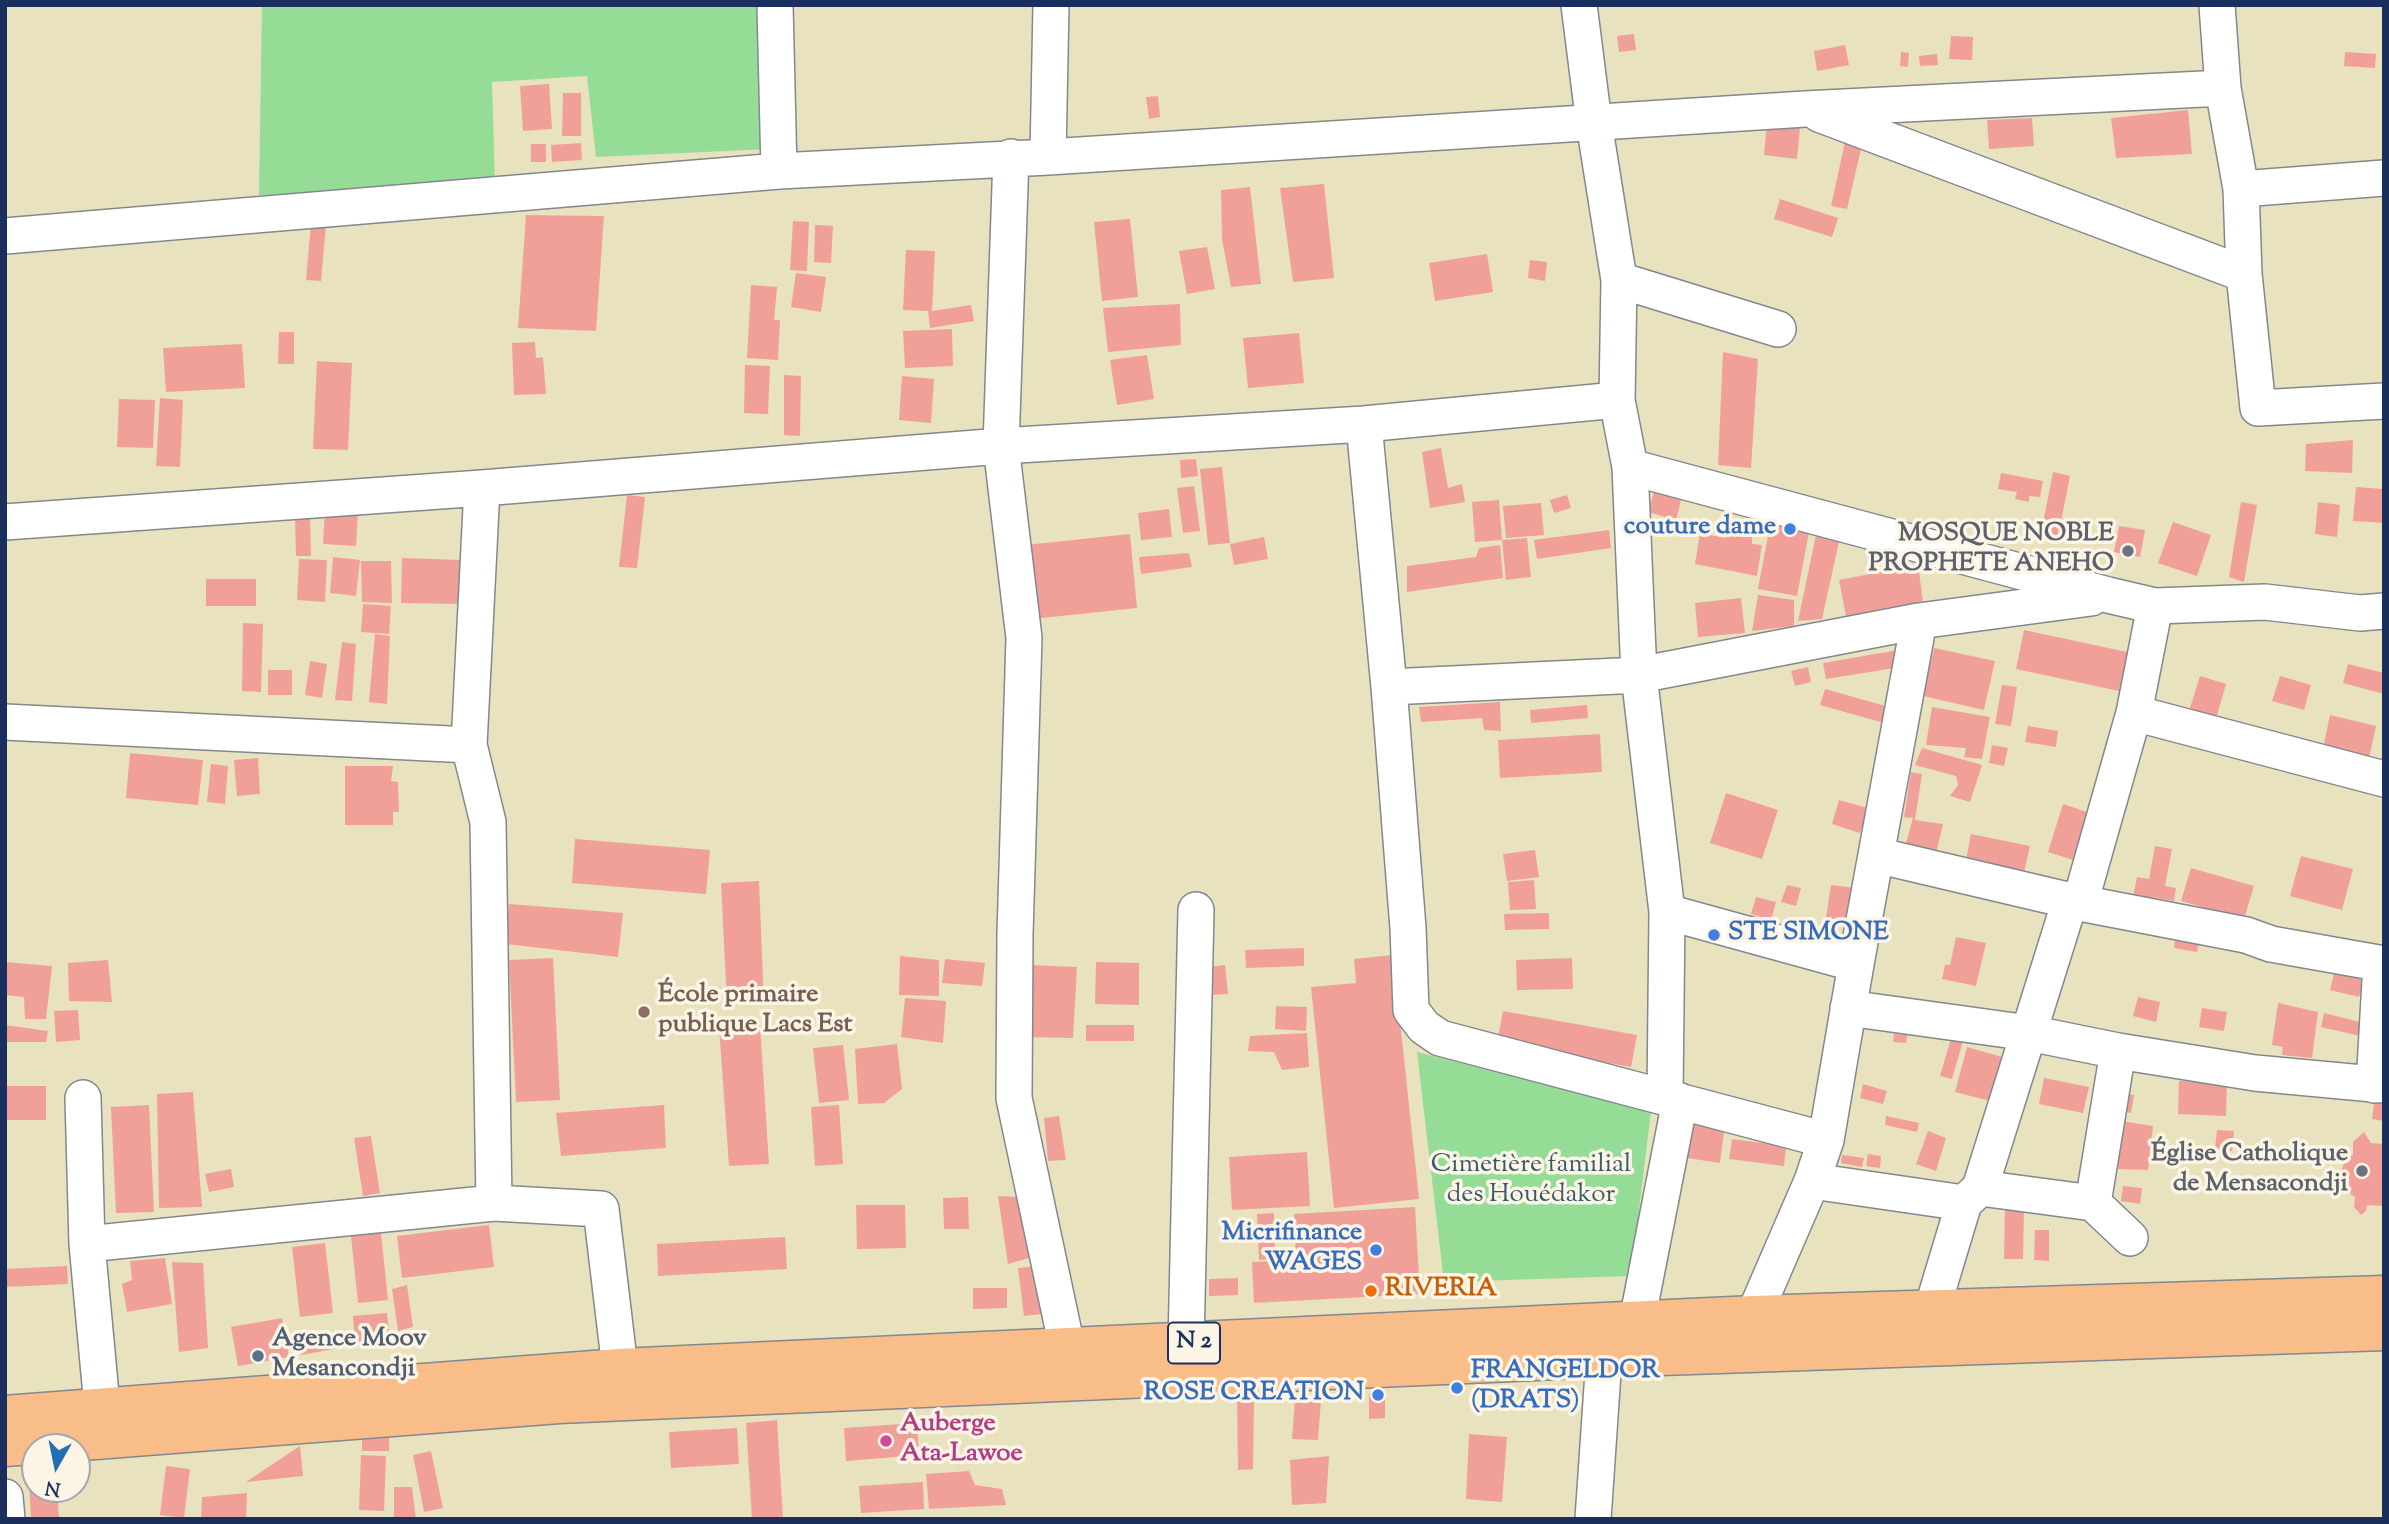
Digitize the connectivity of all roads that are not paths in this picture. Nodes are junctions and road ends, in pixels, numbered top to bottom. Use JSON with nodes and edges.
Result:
{"nodes":[{"id":1,"x":775,"y":5,"type":"edge"},
{"id":2,"x":1051,"y":5,"type":"edge"},
{"id":3,"x":1579,"y":5,"type":"edge"},
{"id":4,"x":2217,"y":5,"type":"edge"},
{"id":5,"x":2223,"y":88,"type":"junction"},
{"id":6,"x":1805,"y":109,"type":"junction"},
{"id":7,"x":1594,"y":123,"type":"junction"},
{"id":8,"x":1011,"y":157,"type":"junction"},
{"id":9,"x":1048,"y":157,"type":"junction"},
{"id":10,"x":779,"y":171,"type":"junction"},
{"id":11,"x":2384,"y":178,"type":"edge"},
{"id":12,"x":2241,"y":189,"type":"junction"},
{"id":13,"x":5,"y":236,"type":"edge"},
{"id":14,"x":2244,"y":274,"type":"junction"},
{"id":15,"x":1619,"y":280,"type":"junction"},
{"id":16,"x":1778,"y":329,"type":"dead end"},
{"id":17,"x":1617,"y":400,"type":"junction"},
{"id":18,"x":2384,"y":401,"type":"edge"},
{"id":19,"x":1364,"y":424,"type":"junction"},
{"id":20,"x":1001,"y":446,"type":"junction"},
{"id":21,"x":1630,"y":467,"type":"junction"},
{"id":22,"x":482,"y":488,"type":"junction"},
{"id":23,"x":5,"y":522,"type":"edge"},
{"id":24,"x":2108,"y":595,"type":"junction"},
{"id":25,"x":2155,"y":606,"type":"junction"},
{"id":26,"x":2384,"y":611,"type":"edge"},
{"id":27,"x":1919,"y":621,"type":"junction"},
{"id":28,"x":1639,"y":675,"type":"junction"},
{"id":29,"x":1390,"y":687,"type":"junction"},
{"id":30,"x":2134,"y":713,"type":"junction"},
{"id":31,"x":5,"y":722,"type":"edge"},
{"id":32,"x":469,"y":745,"type":"junction"},
{"id":33,"x":2384,"y":779,"type":"edge"},
{"id":34,"x":1876,"y":855,"type":"junction"},
{"id":35,"x":2075,"y":902,"type":"junction"},
{"id":36,"x":1196,"y":910,"type":"dead end"},
{"id":37,"x":1667,"y":912,"type":"junction"},
{"id":38,"x":1856,"y":964,"type":"junction"},
{"id":39,"x":2382,"y":964,"type":"edge"},
{"id":40,"x":1848,"y":1008,"type":"junction"},
{"id":41,"x":2029,"y":1033,"type":"junction"},
{"id":42,"x":2118,"y":1051,"type":"junction"},
{"id":43,"x":2379,"y":1085,"type":"edge"},
{"id":44,"x":83,"y":1097,"type":"dead end"},
{"id":45,"x":1672,"y":1099,"type":"junction"},
{"id":46,"x":1826,"y":1140,"type":"junction"},
{"id":47,"x":1812,"y":1181,"type":"junction"},
{"id":48,"x":1972,"y":1195,"type":"junction"},
{"id":49,"x":494,"y":1203,"type":"junction"},
{"id":50,"x":2092,"y":1203,"type":"junction"},
{"id":51,"x":2130,"y":1238,"type":"dead end"},
{"id":52,"x":87,"y":1244,"type":"junction"},
{"id":53,"x":2384,"y":1295,"type":"edge"},
{"id":54,"x":1932,"y":1309,"type":"junction"},
{"id":55,"x":1754,"y":1315,"type":"junction"},
{"id":56,"x":1637,"y":1321,"type":"junction"},
{"id":57,"x":2379,"y":1332,"type":"edge"},
{"id":58,"x":1186,"y":1343,"type":"junction"},
{"id":59,"x":1067,"y":1347,"type":"junction"},
{"id":60,"x":1604,"y":1358,"type":"junction"},
{"id":61,"x":620,"y":1368,"type":"junction"},
{"id":62,"x":102,"y":1406,"type":"junction"},
{"id":63,"x":5,"y":1415,"type":"edge"},
{"id":64,"x":5,"y":1447,"type":"edge"},
{"id":65,"x":5,"y":1497,"type":"edge"},
{"id":66,"x":7,"y":1519,"type":"edge"},
{"id":67,"x":1594,"y":1519,"type":"edge"}],
"edges":[{"from":1,"to":10,"type":"street"},
{"from":2,"to":9,"type":"street"},
{"from":3,"to":7,"type":"street"},
{"from":4,"to":5,"type":"street"},
{"from":5,"to":6,"type":"street"},
{"from":5,"to":12,"type":"street"},
{"from":6,"to":7,"type":"street"},
{"from":6,"to":14,"type":"street"},
{"from":7,"to":9,"type":"street"},
{"from":7,"to":15,"type":"street"},
{"from":8,"to":9,"type":"street"},
{"from":8,"to":10,"type":"street"},
{"from":8,"to":20,"type":"street"},
{"from":10,"to":13,"type":"street"},
{"from":11,"to":12,"type":"street"},
{"from":12,"to":14,"type":"street"},
{"from":14,"to":18,"type":"street"},
{"from":15,"to":16,"type":"street"},
{"from":15,"to":17,"type":"street"},
{"from":17,"to":19,"type":"street"},
{"from":17,"to":21,"type":"street"},
{"from":19,"to":20,"type":"street"},
{"from":19,"to":29,"type":"street"},
{"from":20,"to":22,"type":"street"},
{"from":20,"to":59,"type":"street"},
{"from":21,"to":24,"type":"street"},
{"from":21,"to":28,"type":"street"},
{"from":22,"to":23,"type":"street"},
{"from":22,"to":32,"type":"street"},
{"from":24,"to":25,"type":"street"},
{"from":24,"to":27,"type":"street"},
{"from":25,"to":26,"type":"street"},
{"from":25,"to":30,"type":"street"},
{"from":27,"to":28,"type":"street"},
{"from":27,"to":34,"type":"street"},
{"from":28,"to":29,"type":"street"},
{"from":28,"to":37,"type":"street"},
{"from":29,"to":45,"type":"street"},
{"from":30,"to":33,"type":"street"},
{"from":30,"to":35,"type":"street"},
{"from":31,"to":32,"type":"street"},
{"from":32,"to":49,"type":"street"},
{"from":34,"to":35,"type":"street"},
{"from":34,"to":38,"type":"street"},
{"from":35,"to":39,"type":"street"},
{"from":35,"to":41,"type":"street"},
{"from":36,"to":58,"type":"street"},
{"from":37,"to":38,"type":"street"},
{"from":37,"to":45,"type":"street"},
{"from":38,"to":40,"type":"street"},
{"from":39,"to":43,"type":"street"},
{"from":40,"to":41,"type":"street"},
{"from":40,"to":46,"type":"street"},
{"from":41,"to":42,"type":"street"},
{"from":41,"to":48,"type":"street"},
{"from":42,"to":43,"type":"street"},
{"from":42,"to":50,"type":"street"},
{"from":44,"to":52,"type":"street"},
{"from":45,"to":46,"type":"street"},
{"from":45,"to":56,"type":"street"},
{"from":46,"to":47,"type":"street"},
{"from":47,"to":48,"type":"street"},
{"from":47,"to":55,"type":"street"},
{"from":48,"to":50,"type":"street"},
{"from":48,"to":54,"type":"street"},
{"from":49,"to":52,"type":"street"},
{"from":49,"to":61,"type":"street"},
{"from":50,"to":51,"type":"street"},
{"from":52,"to":62,"type":"street"},
{"from":53,"to":54,"type":"highway","number":"N 2"},
{"from":54,"to":55,"type":"highway","number":"N 2"},
{"from":55,"to":56,"type":"highway","number":"N 2"},
{"from":56,"to":58,"type":"highway","number":"N 2"},
{"from":57,"to":60,"type":"highway","number":"N 2"},
{"from":58,"to":59,"type":"highway","number":"N 2"},
{"from":59,"to":61,"type":"highway","number":"N 2"},
{"from":60,"to":64,"type":"highway","number":"N 2"},
{"from":60,"to":67,"type":"street"},
{"from":61,"to":62,"type":"highway","number":"N 2"},
{"from":62,"to":63,"type":"highway","number":"N 2"},
{"from":65,"to":66,"type":"street"}]}
